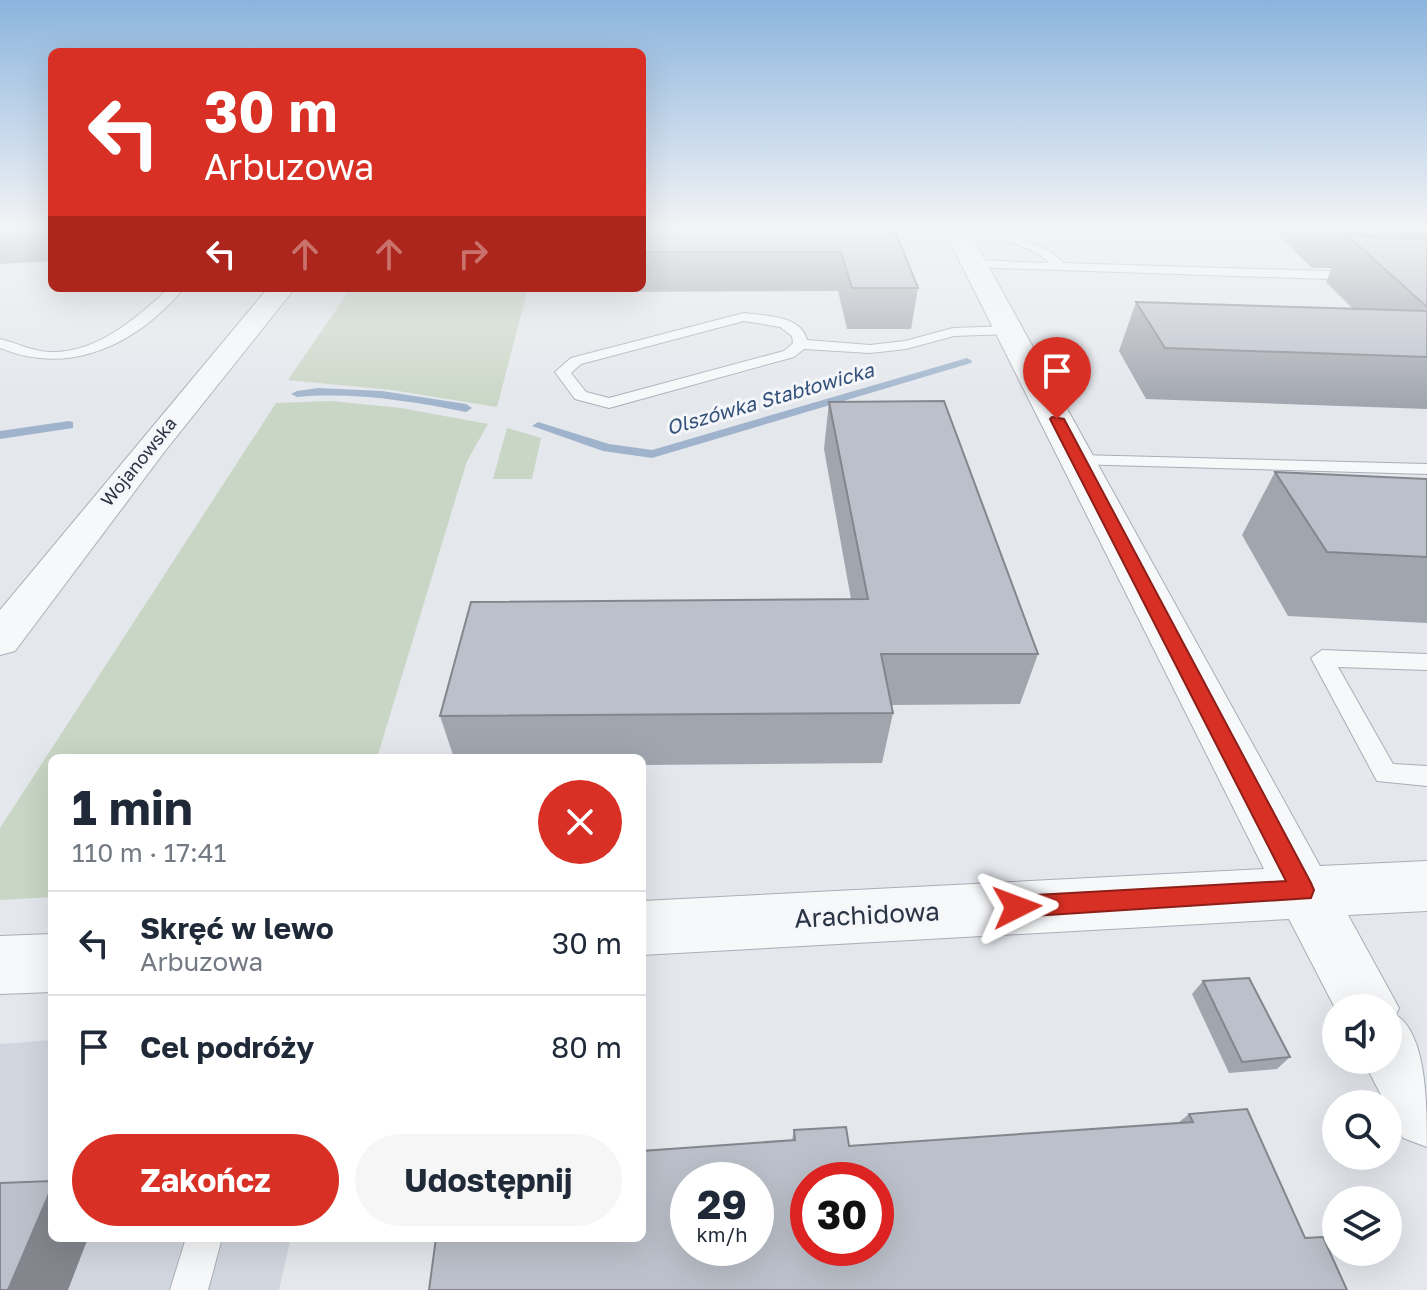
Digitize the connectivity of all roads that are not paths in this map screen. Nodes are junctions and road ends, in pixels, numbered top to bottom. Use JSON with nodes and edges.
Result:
{"nodes":[{"id":1,"x":985,"y":286,"type":"edge"},
{"id":2,"x":173,"y":292,"type":"edge"},
{"id":3,"x":279,"y":292,"type":"edge"},
{"id":4,"x":1009,"y":330,"type":"junction"},
{"id":5,"x":0,"y":343,"type":"edge"},
{"id":6,"x":801,"y":344,"type":"junction"},
{"id":7,"x":1079,"y":460,"type":"junction"},
{"id":8,"x":1427,"y":469,"type":"edge"},
{"id":9,"x":0,"y":640,"type":"edge"},
{"id":10,"x":1427,"y":662,"type":"edge"},
{"id":11,"x":1427,"y":776,"type":"edge"},
{"id":12,"x":1427,"y":886,"type":"edge"},
{"id":13,"x":1303,"y":890,"type":"junction"},
{"id":14,"x":646,"y":928,"type":"edge"},
{"id":15,"x":48,"y":963,"type":"edge"},
{"id":16,"x":0,"y":965,"type":"edge"},
{"id":17,"x":1360,"y":994,"type":"edge"},
{"id":18,"x":1402,"y":1068,"type":"edge"},
{"id":19,"x":1427,"y":1114,"type":"edge"},
{"id":20,"x":203,"y":1242,"type":"edge"},
{"id":21,"x":189,"y":1290,"type":"edge"}],
"edges":[{"from":1,"to":4,"type":"street"},
{"from":2,"to":5,"type":"lane"},
{"from":3,"to":9,"type":"street","name":"Wojanowska"},
{"from":4,"to":6,"type":"lane"},
{"from":4,"to":7,"type":"street"},
{"from":6,"to":6,"type":"lane"},
{"from":7,"to":8,"type":"lane"},
{"from":7,"to":13,"type":"street"},
{"from":10,"to":11,"type":"lane"},
{"from":12,"to":13,"type":"street","name":"Arachidowa"},
{"from":13,"to":14,"type":"street","name":"Arachidowa"},
{"from":13,"to":17,"type":"street"},
{"from":15,"to":16,"type":"street"},
{"from":18,"to":19,"type":"street"},
{"from":20,"to":21,"type":"lane"}]}
